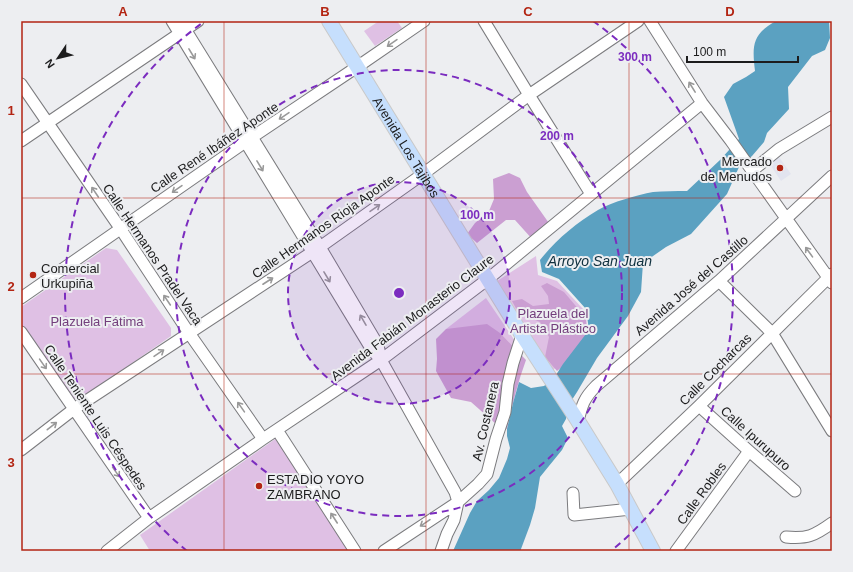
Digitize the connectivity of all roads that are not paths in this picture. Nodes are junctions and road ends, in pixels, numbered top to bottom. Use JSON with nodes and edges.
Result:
{"nodes":[{"id":1,"x":172,"y":21,"type":"edge"},
{"id":2,"x":198,"y":21,"type":"edge"},
{"id":3,"x":328,"y":21,"type":"edge"},
{"id":4,"x":484,"y":21,"type":"edge"},
{"id":5,"x":638,"y":21,"type":"edge"},
{"id":6,"x":650,"y":21,"type":"edge"},
{"id":7,"x":416,"y":23,"type":"edge"},
{"id":8,"x":181,"y":28,"type":"edge"},
{"id":9,"x":357,"y":67,"type":"junction"},
{"id":10,"x":21,"y":84,"type":"edge"},
{"id":11,"x":529,"y":95,"type":"junction"},
{"id":12,"x":702,"y":103,"type":"junction"},
{"id":13,"x":830,"y":122,"type":"edge"},
{"id":14,"x":48,"y":123,"type":"junction"},
{"id":15,"x":248,"y":140,"type":"junction"},
{"id":16,"x":21,"y":141,"type":"edge"},
{"id":17,"x":750,"y":168,"type":"junction"},
{"id":18,"x":423,"y":174,"type":"junction"},
{"id":19,"x":832,"y":176,"type":"edge"},
{"id":20,"x":591,"y":194,"type":"junction"},
{"id":21,"x":786,"y":219,"type":"junction"},
{"id":22,"x":120,"y":228,"type":"junction"},
{"id":23,"x":316,"y":250,"type":"junction"},
{"id":24,"x":831,"y":278,"type":"edge"},
{"id":25,"x":488,"y":279,"type":"junction"},
{"id":26,"x":719,"y":281,"type":"junction"},
{"id":27,"x":21,"y":298,"type":"edge"},
{"id":28,"x":21,"y":332,"type":"edge"},
{"id":29,"x":189,"y":333,"type":"junction"},
{"id":30,"x":772,"y":333,"type":"junction"},
{"id":31,"x":522,"y":335,"type":"junction"},
{"id":32,"x":381,"y":360,"type":"junction"},
{"id":33,"x":699,"y":406,"type":"junction"},
{"id":34,"x":74,"y":409,"type":"junction"},
{"id":35,"x":577,"y":419,"type":"junction"},
{"id":36,"x":277,"y":430,"type":"junction"},
{"id":37,"x":832,"y":432,"type":"edge"},
{"id":38,"x":263,"y":439,"type":"junction"},
{"id":39,"x":21,"y":450,"type":"edge"},
{"id":40,"x":749,"y":451,"type":"junction"},
{"id":41,"x":617,"y":484,"type":"junction"},
{"id":42,"x":795,"y":491,"type":"dead end"},
{"id":43,"x":573,"y":493,"type":"dead end"},
{"id":44,"x":458,"y":502,"type":"junction"},
{"id":45,"x":631,"y":509,"type":"junction"},
{"id":46,"x":149,"y":518,"type":"junction"},
{"id":47,"x":832,"y":523,"type":"edge"},
{"id":48,"x":786,"y":537,"type":"dead end"},
{"id":49,"x":107,"y":551,"type":"edge"},
{"id":50,"x":355,"y":551,"type":"edge"},
{"id":51,"x":384,"y":551,"type":"edge"},
{"id":52,"x":441,"y":551,"type":"edge"},
{"id":53,"x":653,"y":551,"type":"edge"},
{"id":54,"x":676,"y":551,"type":"edge"}],
"edges":[{"from":1,"to":8,"type":"street"},
{"from":2,"to":8,"type":"street"},
{"from":3,"to":9,"type":"main road","name":"Avenida Los Tajibos"},
{"from":4,"to":11,"type":"street"},
{"from":5,"to":11,"type":"street","name":"Calle Hermanos Rioja Aponte"},
{"from":12,"to":6,"type":"street","one_way":true},
{"from":7,"to":9,"type":"street","name":"Calle René Ibáñez Aponte","one_way":true},
{"from":8,"to":14,"type":"street"},
{"from":8,"to":15,"type":"street"},
{"from":9,"to":15,"type":"street","name":"Calle René Ibáñez Aponte","one_way":true},
{"from":9,"to":18,"type":"main road","name":"Avenida Los Tajibos"},
{"from":10,"to":14,"type":"street","name":"Calle Hermanos Pradel Vaca"},
{"from":11,"to":18,"type":"street","name":"Calle Hermanos Rioja Aponte"},
{"from":11,"to":20,"type":"street"},
{"from":12,"to":17,"type":"street"},
{"from":12,"to":20,"type":"street","name":"Avenida Fabián Monasterio Claure"},
{"from":13,"to":17,"type":"street"},
{"from":14,"to":16,"type":"street"},
{"from":22,"to":14,"type":"street","name":"Calle Hermanos Pradel Vaca","one_way":true},
{"from":15,"to":22,"type":"street","name":"Calle René Ibáñez Aponte","one_way":true},
{"from":15,"to":23,"type":"street"},
{"from":17,"to":21,"type":"street"},
{"from":23,"to":18,"type":"street","name":"Calle Hermanos Rioja Aponte","one_way":true},
{"from":18,"to":25,"type":"main road","name":"Avenida Los Tajibos"},
{"from":19,"to":21,"type":"street","name":"Avenida José del Castillo"},
{"from":20,"to":25,"type":"street","name":"Avenida Fabián Monasterio Claure"},
{"from":24,"to":21,"type":"street","one_way":true},
{"from":21,"to":26,"type":"street","name":"Avenida José del Castillo"},
{"from":22,"to":27,"type":"street","name":"Calle René Ibáñez Aponte"},
{"from":29,"to":22,"type":"street","name":"Calle Hermanos Pradel Vaca","one_way":true},
{"from":29,"to":23,"type":"street","name":"Calle Hermanos Rioja Aponte","one_way":true},
{"from":23,"to":32,"type":"street"},
{"from":24,"to":30,"type":"street","name":"Calle Cocharcas"},
{"from":25,"to":31,"type":"main road","name":"Avenida Los Tajibos"},
{"from":25,"to":32,"type":"street","name":"Avenida Fabián Monasterio Claure"},
{"from":26,"to":30,"type":"street"},
{"from":26,"to":35,"type":"street","name":"Avenida José del Castillo"},
{"from":28,"to":34,"type":"street","name":"Calle Teniente Luis Céspedes","one_way":true},
{"from":34,"to":29,"type":"street","name":"Calle Hermanos Rioja Aponte","one_way":true},
{"from":38,"to":29,"type":"street","name":"Calle Hermanos Pradel Vaca","one_way":true},
{"from":30,"to":33,"type":"street","name":"Calle Cocharcas"},
{"from":30,"to":37,"type":"street"},
{"from":31,"to":35,"type":"main road","name":"Avenida Los Tajibos"},
{"from":31,"to":44,"type":"street","name":"Av. Costanera"},
{"from":32,"to":36,"type":"street","name":"Avenida Fabián Monasterio Claure"},
{"from":32,"to":44,"type":"street"},
{"from":33,"to":40,"type":"street","name":"Calle Ipurupuro"},
{"from":33,"to":41,"type":"street","name":"Calle Cocharcas"},
{"from":39,"to":34,"type":"street","name":"Calle Hermanos Rioja Aponte","one_way":true},
{"from":34,"to":46,"type":"street","name":"Calle Teniente Luis Céspedes","one_way":true},
{"from":35,"to":41,"type":"main road","name":"Avenida Los Tajibos"},
{"from":36,"to":38,"type":"street","name":"Avenida Fabián Monasterio Claure"},
{"from":50,"to":36,"type":"street","one_way":true},
{"from":38,"to":46,"type":"street","name":"Avenida Fabián Monasterio Claure"},
{"from":40,"to":42,"type":"street","name":"Calle Ipurupuro"},
{"from":40,"to":54,"type":"street","name":"Calle Robles"},
{"from":41,"to":45,"type":"main road","name":"Avenida Los Tajibos"},
{"from":43,"to":45,"type":"street"},
{"from":44,"to":51,"type":"street","name":"Av. Costanera","one_way":true},
{"from":44,"to":52,"type":"street"},
{"from":45,"to":53,"type":"main road","name":"Avenida Los Tajibos"},
{"from":46,"to":49,"type":"street","name":"Avenida Fabián Monasterio Claure"},
{"from":47,"to":48,"type":"street"}]}
